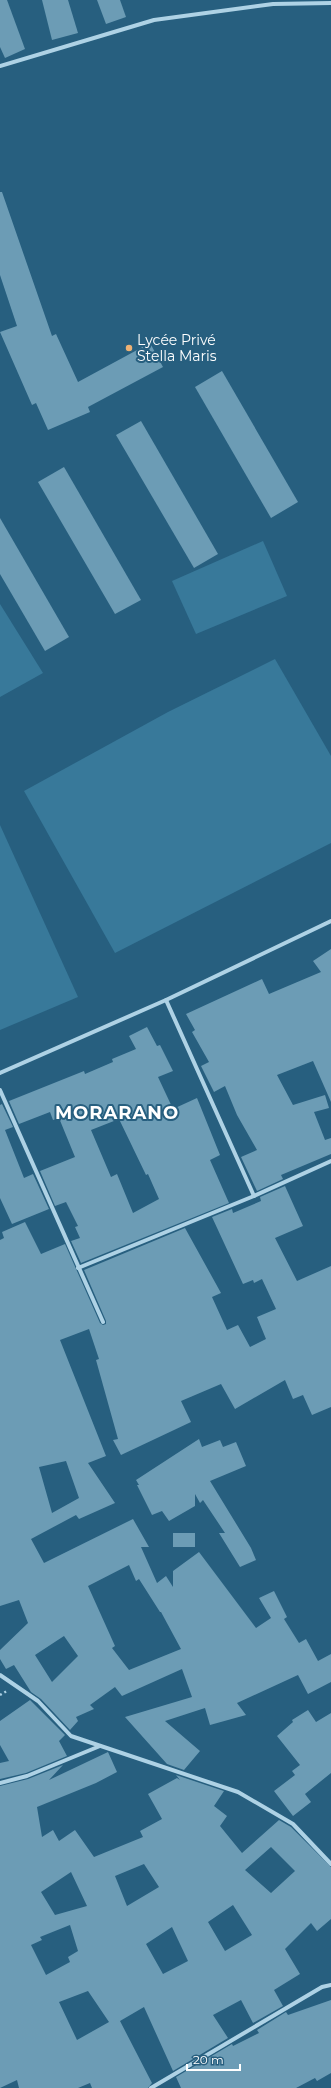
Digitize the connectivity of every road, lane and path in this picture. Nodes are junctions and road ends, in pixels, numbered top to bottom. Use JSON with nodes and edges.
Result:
{"nodes":[{"id":1,"x":331,"y":3,"type":"edge"},
{"id":2,"x":0,"y":66,"type":"edge"},
{"id":3,"x":331,"y":921,"type":"edge"},
{"id":4,"x":166,"y":1000,"type":"junction"},
{"id":5,"x":0,"y":1073,"type":"edge"},
{"id":6,"x":0,"y":1090,"type":"edge"},
{"id":7,"x":331,"y":1161,"type":"edge"},
{"id":8,"x":254,"y":1196,"type":"junction"},
{"id":9,"x":78,"y":1268,"type":"junction"},
{"id":10,"x":102,"y":1322,"type":"dead end"},
{"id":11,"x":0,"y":1675,"type":"edge"},
{"id":12,"x":101,"y":1746,"type":"junction"},
{"id":13,"x":0,"y":1783,"type":"edge"},
{"id":14,"x":331,"y":1864,"type":"edge"},
{"id":15,"x":331,"y":1986,"type":"edge"},
{"id":16,"x":151,"y":2088,"type":"edge"}],
"edges":[{"from":1,"to":2,"type":"street"},
{"from":3,"to":4,"type":"street"},
{"from":4,"to":5,"type":"street"},
{"from":4,"to":8,"type":"street"},
{"from":6,"to":9,"type":"street"},
{"from":7,"to":8,"type":"street"},
{"from":8,"to":9,"type":"street"},
{"from":9,"to":10,"type":"street"},
{"from":11,"to":12,"type":"street"},
{"from":12,"to":13,"type":"street"},
{"from":12,"to":14,"type":"street"},
{"from":15,"to":16,"type":"street"}]}
